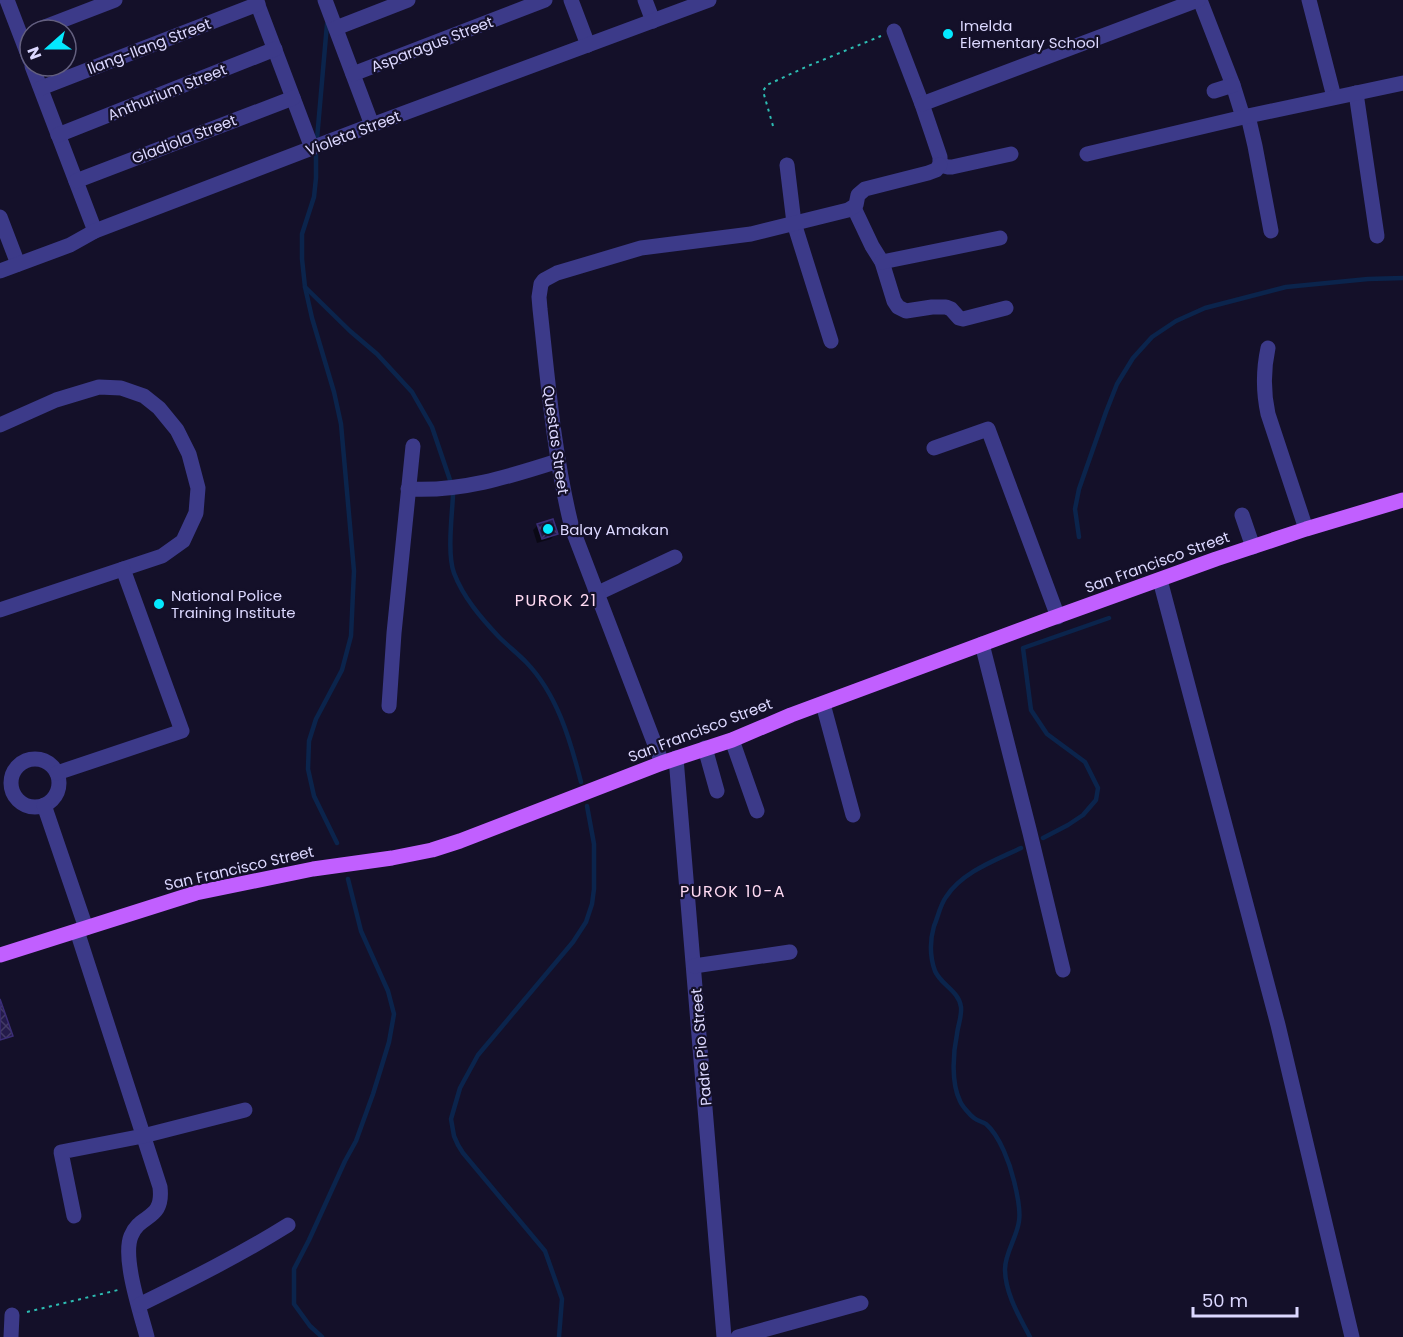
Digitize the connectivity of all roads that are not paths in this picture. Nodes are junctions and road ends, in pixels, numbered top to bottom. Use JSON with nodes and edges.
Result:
{"nodes":[{"id":1,"x":7,"y":0,"type":"edge"},
{"id":2,"x":115,"y":0,"type":"edge"},
{"id":3,"x":325,"y":0,"type":"edge"},
{"id":4,"x":408,"y":0,"type":"edge"},
{"id":5,"x":545,"y":0,"type":"edge"},
{"id":6,"x":571,"y":0,"type":"edge"},
{"id":7,"x":645,"y":0,"type":"edge"},
{"id":8,"x":709,"y":0,"type":"edge"},
{"id":9,"x":1199,"y":0,"type":"edge"},
{"id":10,"x":1309,"y":0,"type":"edge"},
{"id":11,"x":257,"y":2,"type":"edge"},
{"id":12,"x":68,"y":18,"type":"edge"},
{"id":13,"x":18,"y":20,"type":"edge"},
{"id":14,"x":653,"y":21,"type":"junction"},
{"id":15,"x":336,"y":28,"type":"junction"},
{"id":16,"x":894,"y":31,"type":"road end"},
{"id":17,"x":588,"y":45,"type":"junction"},
{"id":18,"x":275,"y":49,"type":"junction"},
{"id":19,"x":353,"y":74,"type":"junction"},
{"id":20,"x":37,"y":78,"type":"edge"},
{"id":21,"x":1403,"y":83,"type":"edge"},
{"id":22,"x":1233,"y":85,"type":"junction"},
{"id":23,"x":41,"y":88,"type":"junction"},
{"id":24,"x":1214,"y":91,"type":"dead end"},
{"id":25,"x":1356,"y":93,"type":"junction"},
{"id":26,"x":1334,"y":97,"type":"junction"},
{"id":27,"x":293,"y":98,"type":"junction"},
{"id":28,"x":922,"y":104,"type":"junction"},
{"id":29,"x":1245,"y":116,"type":"junction"},
{"id":30,"x":372,"y":125,"type":"junction"},
{"id":31,"x":58,"y":135,"type":"junction"},
{"id":32,"x":312,"y":148,"type":"junction"},
{"id":33,"x":1011,"y":154,"type":"dead end"},
{"id":34,"x":1087,"y":154,"type":"dead end"},
{"id":35,"x":787,"y":165,"type":"dead end"},
{"id":36,"x":940,"y":165,"type":"junction"},
{"id":37,"x":76,"y":181,"type":"junction"},
{"id":38,"x":854,"y":208,"type":"junction"},
{"id":39,"x":0,"y":217,"type":"edge"},
{"id":40,"x":794,"y":223,"type":"junction"},
{"id":41,"x":95,"y":231,"type":"junction"},
{"id":42,"x":1270,"y":231,"type":"dead end"},
{"id":43,"x":1377,"y":236,"type":"dead end"},
{"id":44,"x":1000,"y":238,"type":"dead end"},
{"id":45,"x":882,"y":262,"type":"junction"},
{"id":46,"x":18,"y":264,"type":"junction"},
{"id":47,"x":0,"y":270,"type":"edge"},
{"id":48,"x":1006,"y":308,"type":"dead end"},
{"id":49,"x":831,"y":342,"type":"dead end"},
{"id":50,"x":1268,"y":348,"type":"dead end"},
{"id":51,"x":0,"y":425,"type":"edge"},
{"id":52,"x":413,"y":446,"type":"dead end"},
{"id":53,"x":934,"y":448,"type":"dead end"},
{"id":54,"x":558,"y":461,"type":"junction"},
{"id":55,"x":408,"y":489,"type":"junction"},
{"id":56,"x":1403,"y":500,"type":"edge"},
{"id":57,"x":1242,"y":515,"type":"dead end"},
{"id":58,"x":1306,"y":529,"type":"junction"},
{"id":59,"x":1253,"y":547,"type":"junction"},
{"id":60,"x":675,"y":557,"type":"dead end"},
{"id":61,"x":123,"y":570,"type":"junction"},
{"id":62,"x":1160,"y":580,"type":"junction"},
{"id":63,"x":596,"y":594,"type":"junction"},
{"id":64,"x":0,"y":610,"type":"edge"},
{"id":65,"x":1058,"y":617,"type":"junction"},
{"id":66,"x":982,"y":644,"type":"junction"},
{"id":67,"x":823,"y":704,"type":"junction"},
{"id":68,"x":390,"y":706,"type":"dead end"},
{"id":69,"x":732,"y":740,"type":"junction"},
{"id":70,"x":705,"y":748,"type":"junction"},
{"id":71,"x":669,"y":761,"type":"junction"},
{"id":72,"x":57,"y":773,"type":"junction"},
{"id":73,"x":717,"y":791,"type":"dead end"},
{"id":74,"x":6,"y":792,"type":"edge"},
{"id":75,"x":44,"y":806,"type":"junction"},
{"id":76,"x":757,"y":811,"type":"dead end"},
{"id":77,"x":853,"y":815,"type":"dead end"},
{"id":78,"x":82,"y":929,"type":"junction"},
{"id":79,"x":790,"y":951,"type":"dead end"},
{"id":80,"x":0,"y":955,"type":"edge"},
{"id":81,"x":694,"y":966,"type":"junction"},
{"id":82,"x":1063,"y":970,"type":"dead end"},
{"id":83,"x":245,"y":1110,"type":"dead end"},
{"id":84,"x":143,"y":1136,"type":"junction"},
{"id":85,"x":74,"y":1216,"type":"dead end"},
{"id":86,"x":288,"y":1225,"type":"dead end"},
{"id":87,"x":861,"y":1303,"type":"dead end"},
{"id":88,"x":139,"y":1305,"type":"junction"},
{"id":89,"x":12,"y":1315,"type":"road end"},
{"id":90,"x":11,"y":1337,"type":"edge"},
{"id":91,"x":147,"y":1337,"type":"edge"},
{"id":92,"x":724,"y":1337,"type":"edge"},
{"id":93,"x":738,"y":1337,"type":"edge"},
{"id":94,"x":1352,"y":1337,"type":"edge"}],
"edges":[{"from":1,"to":13,"type":"street"},
{"from":2,"to":12,"type":"street"},
{"from":3,"to":15,"type":"street"},
{"from":4,"to":15,"type":"street"},
{"from":5,"to":19,"type":"street","name":"Asparagus Street"},
{"from":6,"to":17,"type":"street"},
{"from":7,"to":14,"type":"street"},
{"from":8,"to":14,"type":"street","name":"Violeta Street"},
{"from":9,"to":22,"type":"street"},
{"from":9,"to":28,"type":"street"},
{"from":10,"to":26,"type":"street"},
{"from":11,"to":18,"type":"street"},
{"from":11,"to":23,"type":"street","name":"Ilang-Ilang Street"},
{"from":14,"to":17,"type":"street","name":"Violeta Street"},
{"from":15,"to":19,"type":"street"},
{"from":16,"to":28,"type":"street"},
{"from":17,"to":30,"type":"street","name":"Violeta Street"},
{"from":18,"to":27,"type":"street"},
{"from":18,"to":31,"type":"street","name":"Anthurium Street"},
{"from":19,"to":30,"type":"street"},
{"from":20,"to":23,"type":"street"},
{"from":21,"to":25,"type":"street"},
{"from":22,"to":24,"type":"street"},
{"from":22,"to":29,"type":"street"},
{"from":23,"to":31,"type":"street"},
{"from":25,"to":26,"type":"street"},
{"from":25,"to":43,"type":"street"},
{"from":26,"to":29,"type":"street"},
{"from":27,"to":32,"type":"street"},
{"from":27,"to":37,"type":"street","name":"Gladiola Street"},
{"from":28,"to":36,"type":"street"},
{"from":29,"to":34,"type":"street"},
{"from":29,"to":42,"type":"street"},
{"from":30,"to":32,"type":"street","name":"Violeta Street"},
{"from":31,"to":37,"type":"street"},
{"from":32,"to":41,"type":"street","name":"Violeta Street"},
{"from":33,"to":36,"type":"street"},
{"from":35,"to":40,"type":"street"},
{"from":36,"to":38,"type":"street"},
{"from":37,"to":41,"type":"street"},
{"from":38,"to":40,"type":"street"},
{"from":38,"to":45,"type":"street"},
{"from":39,"to":46,"type":"street"},
{"from":40,"to":49,"type":"street"},
{"from":40,"to":54,"type":"street","name":"Questas Street"},
{"from":41,"to":46,"type":"street","name":"Violeta Street"},
{"from":44,"to":45,"type":"street"},
{"from":45,"to":48,"type":"street"},
{"from":46,"to":47,"type":"street","name":"Violeta Street"},
{"from":50,"to":58,"type":"street"},
{"from":51,"to":61,"type":"street"},
{"from":52,"to":55,"type":"street"},
{"from":53,"to":65,"type":"street"},
{"from":54,"to":55,"type":"street"},
{"from":54,"to":63,"type":"street","name":"Questas Street"},
{"from":55,"to":68,"type":"street"},
{"from":56,"to":58,"type":"main road","name":"San Francisco Street"},
{"from":57,"to":59,"type":"street"},
{"from":58,"to":59,"type":"main road","name":"San Francisco Street"},
{"from":59,"to":62,"type":"main road","name":"San Francisco Street"},
{"from":60,"to":63,"type":"street"},
{"from":61,"to":64,"type":"street"},
{"from":61,"to":72,"type":"street"},
{"from":62,"to":65,"type":"main road","name":"San Francisco Street"},
{"from":62,"to":94,"type":"street"},
{"from":63,"to":71,"type":"street","name":"Questas Street"},
{"from":65,"to":66,"type":"main road","name":"San Francisco Street"},
{"from":66,"to":67,"type":"main road","name":"San Francisco Street"},
{"from":66,"to":82,"type":"street"},
{"from":67,"to":69,"type":"main road","name":"San Francisco Street"},
{"from":67,"to":77,"type":"street"},
{"from":69,"to":70,"type":"main road","name":"San Francisco Street"},
{"from":69,"to":76,"type":"street"},
{"from":70,"to":71,"type":"main road","name":"San Francisco Street"},
{"from":70,"to":73,"type":"street"},
{"from":71,"to":78,"type":"main road","name":"San Francisco Street"},
{"from":71,"to":81,"type":"street","name":"Padre Pio Street"},
{"from":72,"to":74,"type":"street"},
{"from":72,"to":75,"type":"street"},
{"from":74,"to":75,"type":"street"},
{"from":75,"to":78,"type":"street"},
{"from":78,"to":80,"type":"main road","name":"San Francisco Street"},
{"from":78,"to":84,"type":"street"},
{"from":79,"to":81,"type":"street"},
{"from":81,"to":92,"type":"street","name":"Padre Pio Street"},
{"from":83,"to":84,"type":"street"},
{"from":84,"to":85,"type":"street"},
{"from":84,"to":88,"type":"street"},
{"from":86,"to":88,"type":"street"},
{"from":87,"to":93,"type":"street"},
{"from":88,"to":91,"type":"street"},
{"from":89,"to":90,"type":"street"}]}
